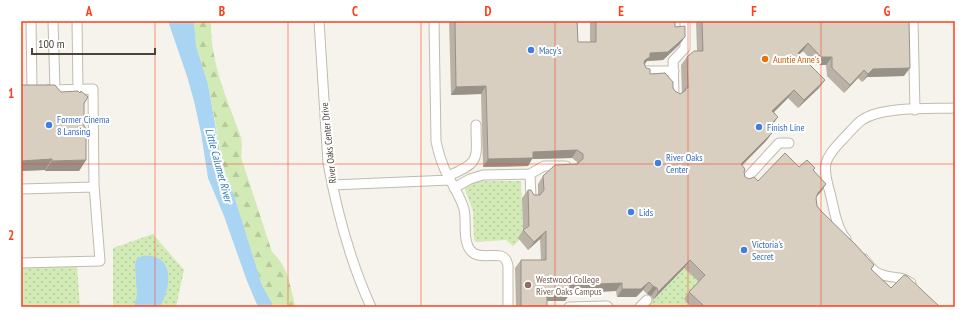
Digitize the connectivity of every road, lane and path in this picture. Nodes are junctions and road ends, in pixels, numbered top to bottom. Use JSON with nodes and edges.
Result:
{"nodes":[{"id":1,"x":31,"y":21,"type":"edge"},
{"id":2,"x":53,"y":21,"type":"edge"},
{"id":3,"x":77,"y":21,"type":"edge"},
{"id":4,"x":318,"y":21,"type":"edge"},
{"id":5,"x":434,"y":21,"type":"edge"},
{"id":6,"x":685,"y":21,"type":"edge"},
{"id":7,"x":913,"y":21,"type":"edge"},
{"id":8,"x":644,"y":71,"type":"edge"},
{"id":9,"x":674,"y":71,"type":"junction"},
{"id":10,"x":21,"y":90,"type":"edge"},
{"id":11,"x":32,"y":90,"type":"junction"},
{"id":12,"x":55,"y":90,"type":"junction"},
{"id":13,"x":78,"y":90,"type":"junction"},
{"id":14,"x":674,"y":96,"type":"edge"},
{"id":15,"x":955,"y":108,"type":"edge"},
{"id":16,"x":915,"y":110,"type":"junction"},
{"id":17,"x":476,"y":125,"type":"dead end"},
{"id":18,"x":789,"y":143,"type":"dead end"},
{"id":19,"x":572,"y":166,"type":"edge"},
{"id":20,"x":530,"y":174,"type":"junction"},
{"id":21,"x":451,"y":181,"type":"junction"},
{"id":22,"x":744,"y":181,"type":"edge"},
{"id":23,"x":332,"y":186,"type":"junction"},
{"id":24,"x":94,"y":187,"type":"junction"},
{"id":25,"x":21,"y":189,"type":"edge"},
{"id":26,"x":531,"y":198,"type":"edge"},
{"id":27,"x":21,"y":263,"type":"edge"},
{"id":28,"x":919,"y":291,"type":"edge"},
{"id":29,"x":647,"y":300,"type":"dead end"},
{"id":30,"x":371,"y":307,"type":"edge"},
{"id":31,"x":508,"y":307,"type":"edge"},
{"id":32,"x":569,"y":307,"type":"edge"},
{"id":33,"x":608,"y":307,"type":"edge"},
{"id":34,"x":640,"y":307,"type":"edge"}],
"edges":[{"from":1,"to":11,"type":"lane"},
{"from":2,"to":12,"type":"lane"},
{"from":3,"to":13,"type":"lane"},
{"from":4,"to":23,"type":"lane","name":"River Oaks Center Drive"},
{"from":5,"to":21,"type":"lane"},
{"from":6,"to":9,"type":"lane"},
{"from":7,"to":16,"type":"lane"},
{"from":8,"to":9,"type":"lane"},
{"from":9,"to":14,"type":"lane"},
{"from":10,"to":11,"type":"lane"},
{"from":11,"to":12,"type":"lane"},
{"from":12,"to":13,"type":"lane"},
{"from":13,"to":24,"type":"lane"},
{"from":15,"to":16,"type":"lane"},
{"from":16,"to":28,"type":"lane"},
{"from":17,"to":21,"type":"lane"},
{"from":18,"to":22,"type":"lane"},
{"from":19,"to":20,"type":"lane"},
{"from":20,"to":21,"type":"lane"},
{"from":20,"to":26,"type":"lane"},
{"from":21,"to":23,"type":"lane"},
{"from":21,"to":31,"type":"lane"},
{"from":23,"to":30,"type":"lane","name":"River Oaks Center Drive"},
{"from":24,"to":25,"type":"lane"},
{"from":24,"to":27,"type":"lane"},
{"from":29,"to":34,"type":"lane"},
{"from":32,"to":33,"type":"lane"}]}
